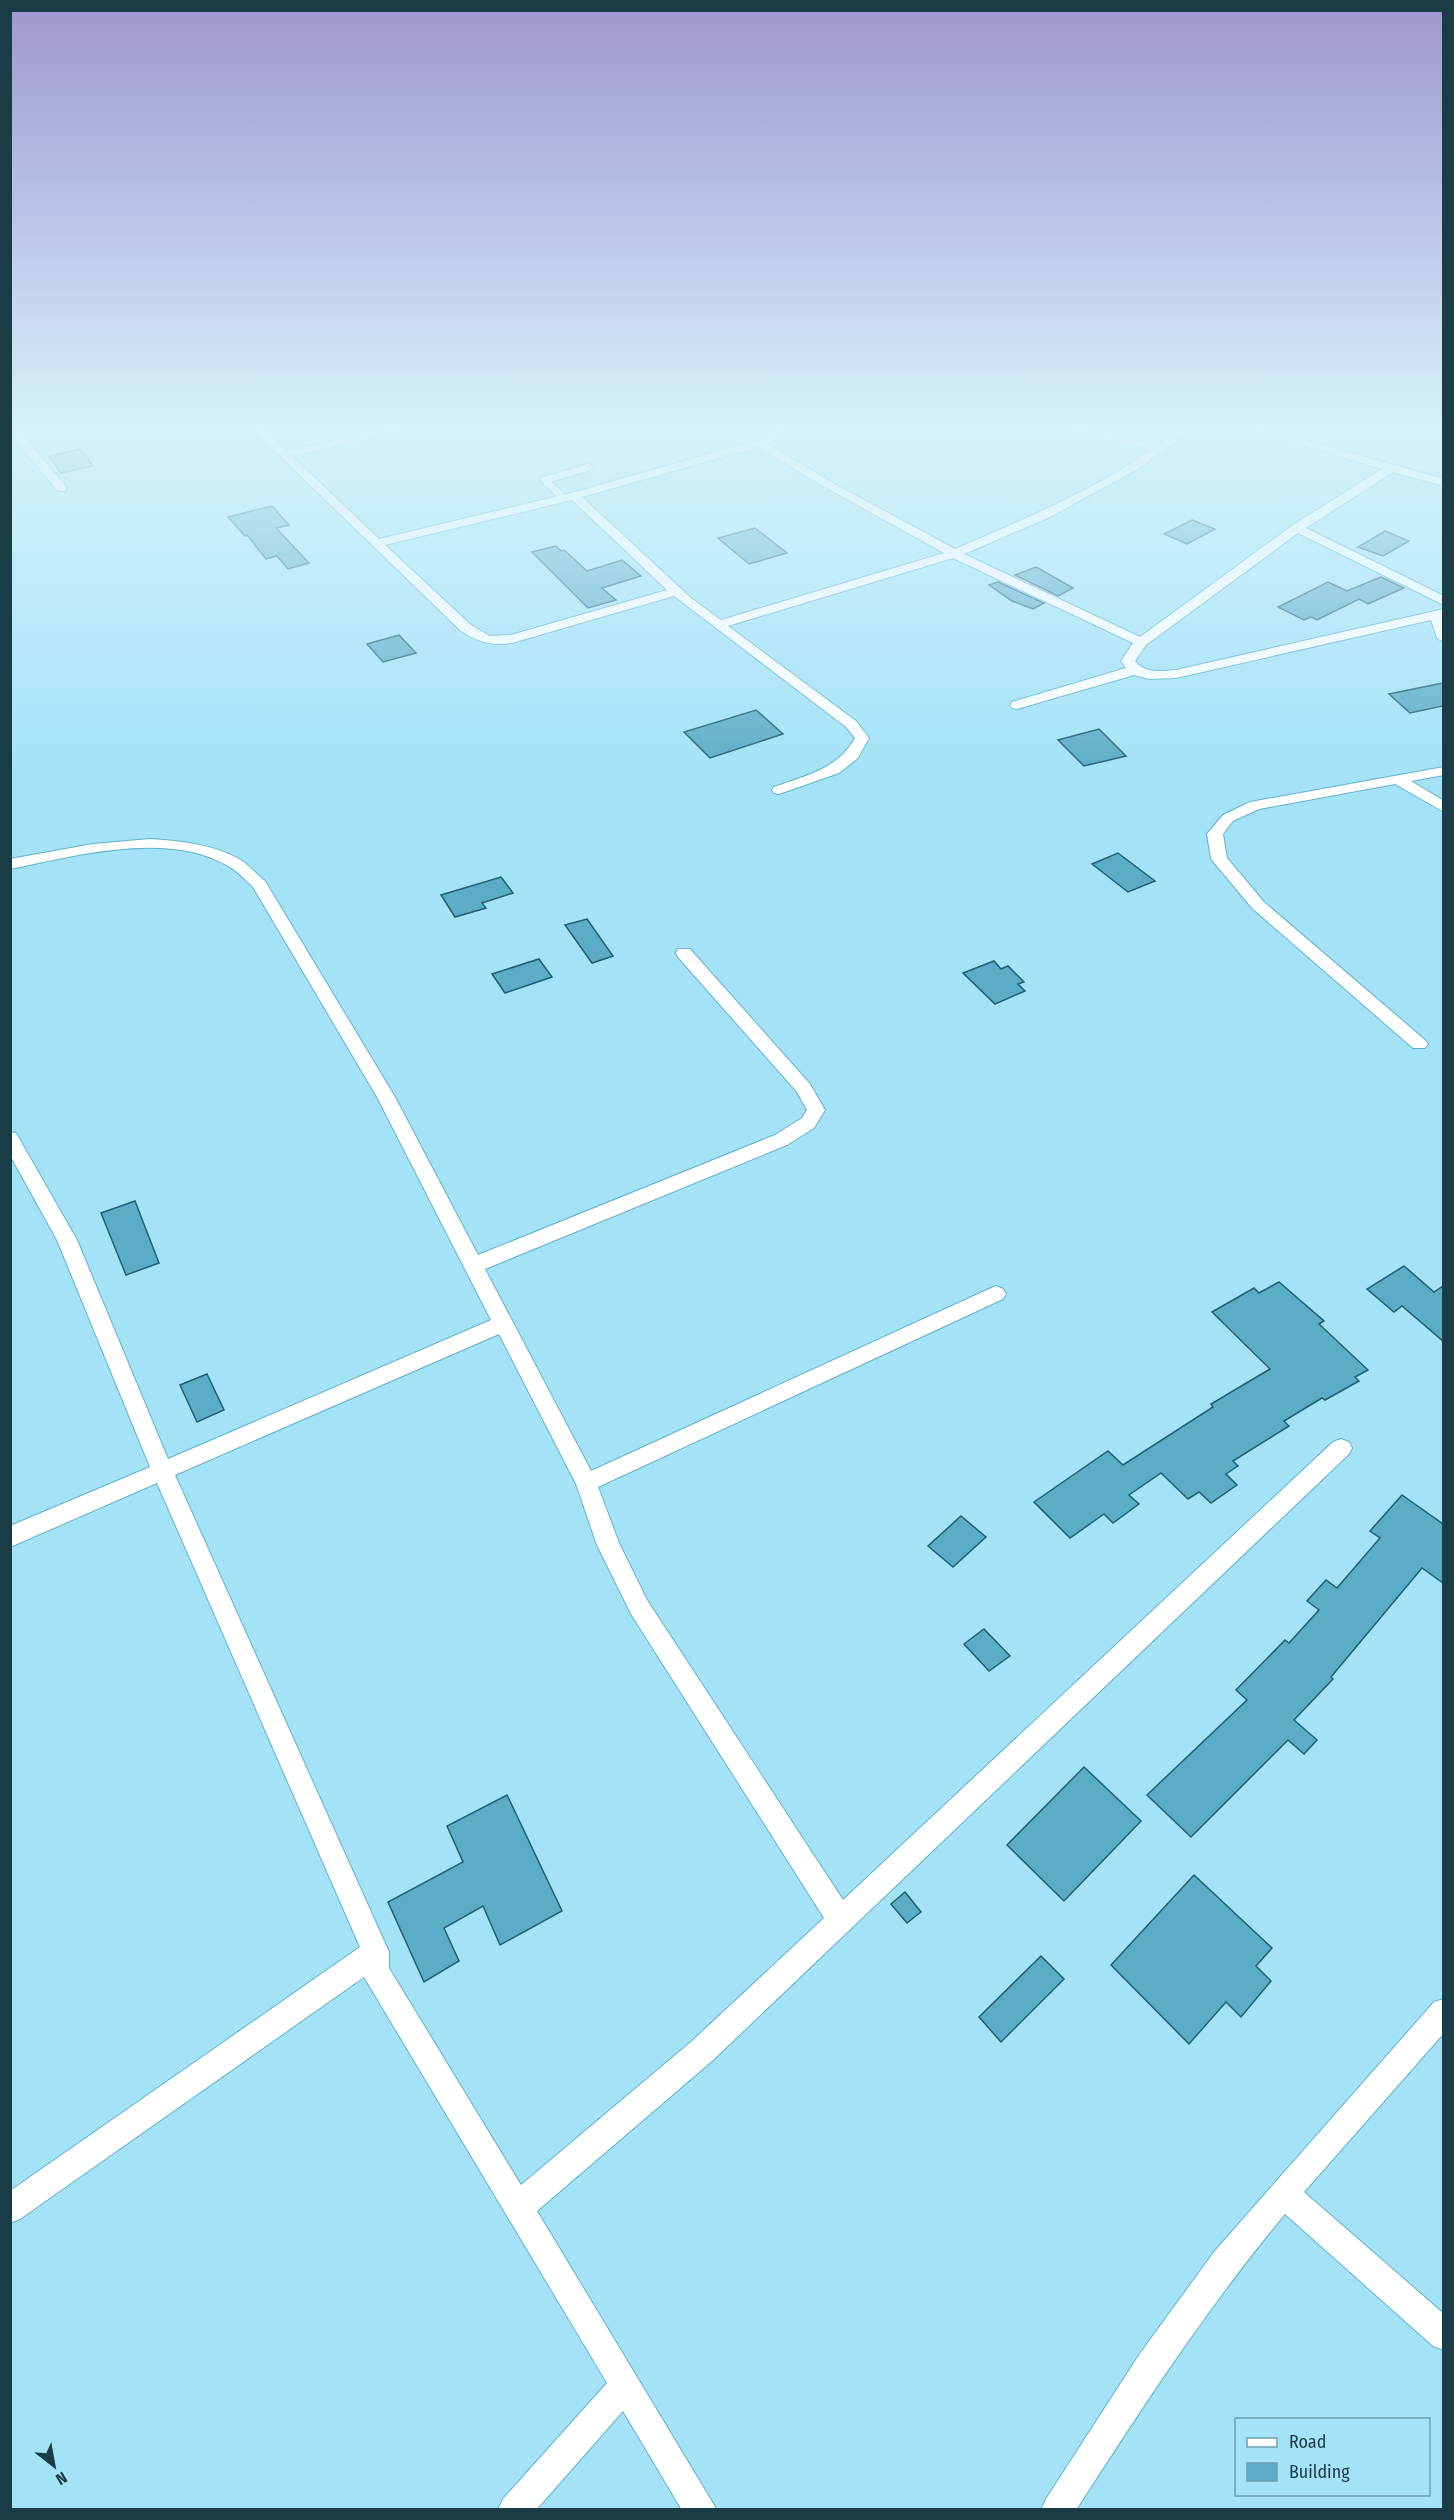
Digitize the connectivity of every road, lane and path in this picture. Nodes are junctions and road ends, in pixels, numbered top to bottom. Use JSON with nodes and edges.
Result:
{"nodes":[{"id":1,"x":376,"y":543,"type":"edge"},
{"id":2,"x":622,"y":544,"type":"edge"},
{"id":3,"x":935,"y":544,"type":"edge"},
{"id":4,"x":977,"y":544,"type":"edge"},
{"id":5,"x":1276,"y":544,"type":"edge"},
{"id":6,"x":1328,"y":544,"type":"edge"},
{"id":7,"x":954,"y":554,"type":"junction"},
{"id":8,"x":676,"y":591,"type":"junction"},
{"id":9,"x":1443,"y":601,"type":"edge"},
{"id":10,"x":1439,"y":614,"type":"edge"},
{"id":11,"x":721,"y":624,"type":"junction"},
{"id":12,"x":1443,"y":638,"type":"edge"},
{"id":13,"x":1141,"y":642,"type":"junction"},
{"id":14,"x":1135,"y":670,"type":"junction"},
{"id":15,"x":1017,"y":705,"type":"dead end"},
{"id":16,"x":1443,"y":771,"type":"edge"},
{"id":17,"x":1399,"y":780,"type":"junction"},
{"id":18,"x":779,"y":790,"type":"dead end"},
{"id":19,"x":1443,"y":808,"type":"edge"},
{"id":20,"x":10,"y":864,"type":"edge"},
{"id":21,"x":684,"y":953,"type":"dead end"},
{"id":22,"x":1419,"y":1044,"type":"dead end"},
{"id":23,"x":10,"y":1138,"type":"edge"},
{"id":24,"x":472,"y":1266,"type":"junction"},
{"id":25,"x":996,"y":1294,"type":"dead end"},
{"id":26,"x":502,"y":1324,"type":"junction"},
{"id":27,"x":1341,"y":1448,"type":"dead end"},
{"id":28,"x":163,"y":1472,"type":"junction"},
{"id":29,"x":586,"y":1483,"type":"junction"},
{"id":30,"x":10,"y":1537,"type":"edge"},
{"id":31,"x":840,"y":1918,"type":"junction"},
{"id":32,"x":376,"y":1952,"type":"junction"},
{"id":33,"x":1443,"y":2013,"type":"edge"},
{"id":34,"x":1284,"y":2193,"type":"junction"},
{"id":35,"x":517,"y":2208,"type":"junction"},
{"id":36,"x":10,"y":2209,"type":"edge"},
{"id":37,"x":1443,"y":2335,"type":"edge"},
{"id":38,"x":625,"y":2386,"type":"junction"},
{"id":39,"x":514,"y":2510,"type":"edge"},
{"id":40,"x":702,"y":2510,"type":"edge"},
{"id":41,"x":1057,"y":2510,"type":"edge"}],
"edges":[{"from":1,"to":8,"type":"street"},
{"from":2,"to":8,"type":"street"},
{"from":3,"to":7,"type":"street"},
{"from":4,"to":7,"type":"street"},
{"from":5,"to":13,"type":"street"},
{"from":6,"to":9,"type":"street"},
{"from":7,"to":11,"type":"street"},
{"from":7,"to":13,"type":"street"},
{"from":8,"to":11,"type":"street"},
{"from":10,"to":12,"type":"street"},
{"from":10,"to":14,"type":"street"},
{"from":11,"to":18,"type":"street"},
{"from":13,"to":14,"type":"street"},
{"from":14,"to":15,"type":"street"},
{"from":16,"to":17,"type":"street"},
{"from":17,"to":19,"type":"street"},
{"from":17,"to":22,"type":"street"},
{"from":20,"to":24,"type":"street"},
{"from":21,"to":24,"type":"street"},
{"from":23,"to":28,"type":"street"},
{"from":24,"to":26,"type":"street"},
{"from":25,"to":29,"type":"street"},
{"from":26,"to":28,"type":"street"},
{"from":26,"to":29,"type":"street"},
{"from":27,"to":31,"type":"street"},
{"from":28,"to":30,"type":"street"},
{"from":28,"to":32,"type":"street"},
{"from":29,"to":31,"type":"street"},
{"from":31,"to":35,"type":"street"},
{"from":32,"to":35,"type":"street"},
{"from":32,"to":36,"type":"street"},
{"from":33,"to":34,"type":"street"},
{"from":34,"to":37,"type":"street"},
{"from":34,"to":41,"type":"street"},
{"from":35,"to":38,"type":"street"},
{"from":38,"to":39,"type":"street"},
{"from":38,"to":40,"type":"street"}]}
